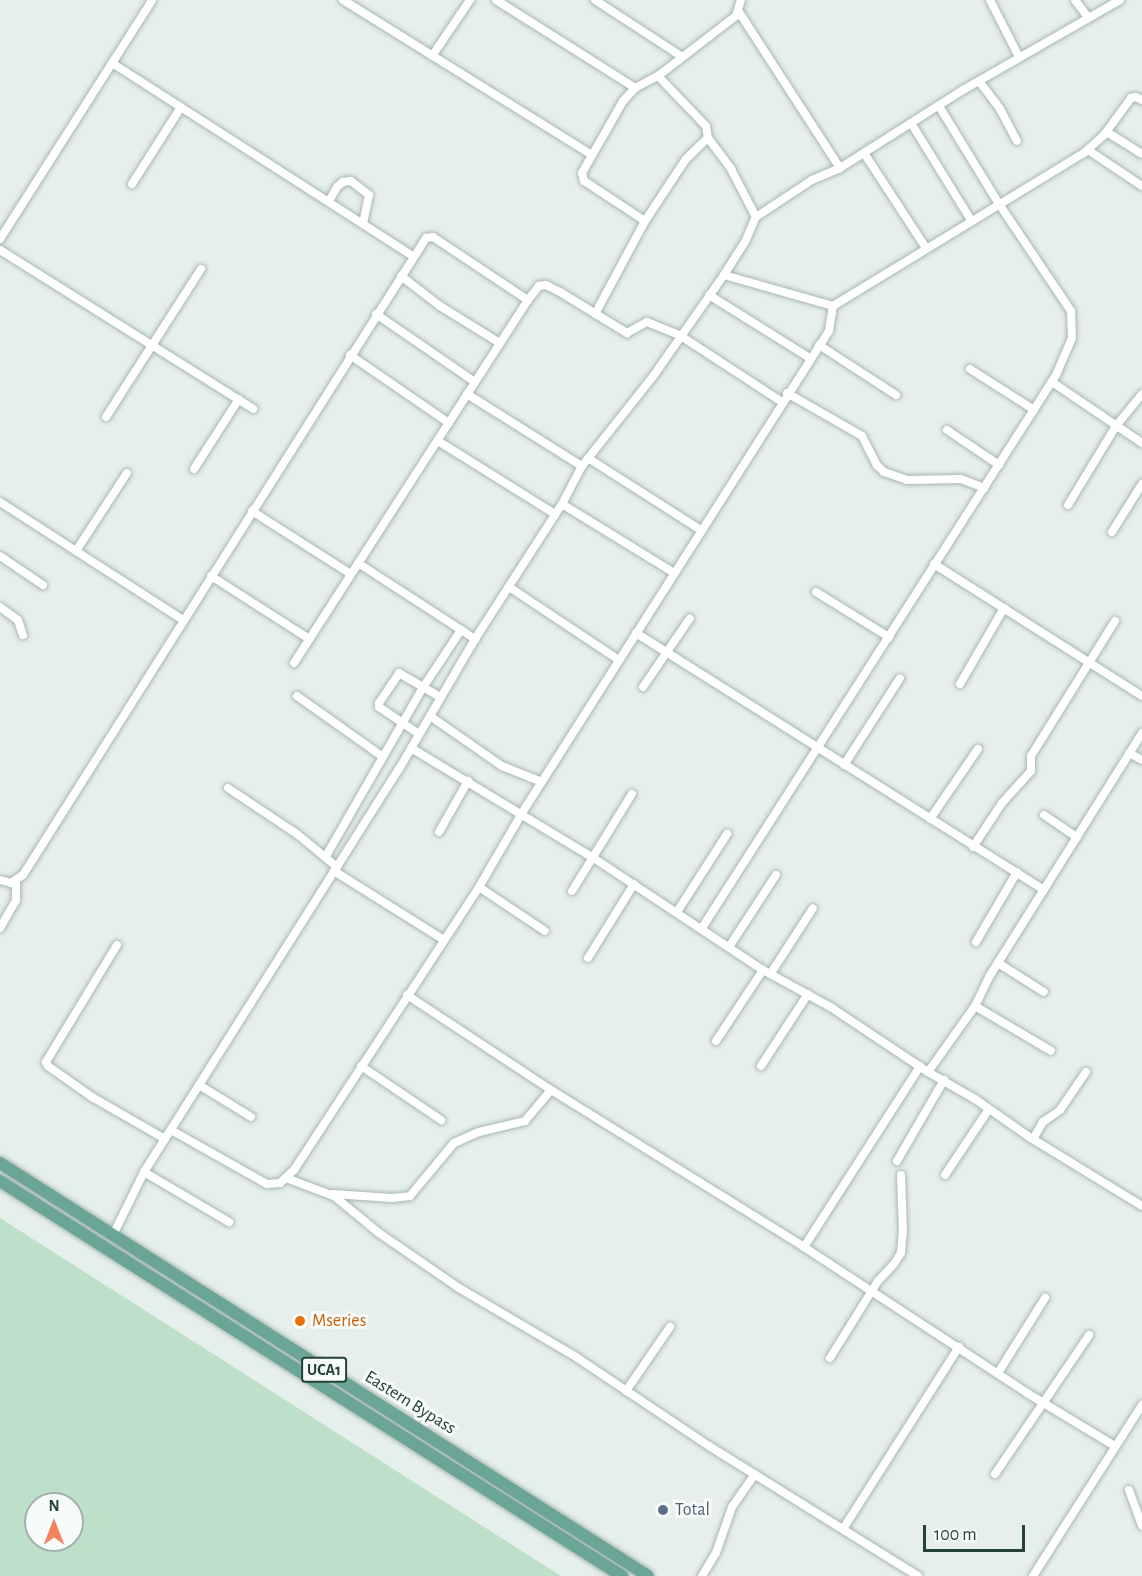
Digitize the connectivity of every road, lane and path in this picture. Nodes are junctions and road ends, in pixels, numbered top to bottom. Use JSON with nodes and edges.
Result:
{"nodes":[{"id":1,"x":152,"y":0,"type":"edge"},
{"id":2,"x":344,"y":0,"type":"edge"},
{"id":3,"x":470,"y":0,"type":"edge"},
{"id":4,"x":495,"y":0,"type":"edge"},
{"id":5,"x":595,"y":0,"type":"edge"},
{"id":6,"x":741,"y":0,"type":"edge"},
{"id":7,"x":990,"y":0,"type":"edge"},
{"id":8,"x":1075,"y":0,"type":"edge"},
{"id":9,"x":1117,"y":1,"type":"edge"},
{"id":10,"x":739,"y":12,"type":"junction"},
{"id":11,"x":1088,"y":17,"type":"junction"},
{"id":12,"x":432,"y":56,"type":"junction"},
{"id":13,"x":681,"y":56,"type":"junction"},
{"id":14,"x":1019,"y":57,"type":"junction"},
{"id":15,"x":112,"y":63,"type":"junction"},
{"id":16,"x":658,"y":76,"type":"junction"},
{"id":17,"x":979,"y":81,"type":"junction"},
{"id":18,"x":636,"y":88,"type":"junction"},
{"id":19,"x":1142,"y":100,"type":"edge"},
{"id":20,"x":939,"y":106,"type":"junction"},
{"id":21,"x":181,"y":107,"type":"junction"},
{"id":22,"x":911,"y":123,"type":"junction"},
{"id":23,"x":1107,"y":132,"type":"junction"},
{"id":24,"x":708,"y":138,"type":"junction"},
{"id":25,"x":1017,"y":141,"type":"dead end"},
{"id":26,"x":1088,"y":150,"type":"junction"},
{"id":27,"x":864,"y":153,"type":"junction"},
{"id":28,"x":1142,"y":154,"type":"edge"},
{"id":29,"x":592,"y":155,"type":"junction"},
{"id":30,"x":840,"y":168,"type":"junction"},
{"id":31,"x":132,"y":184,"type":"dead end"},
{"id":32,"x":1142,"y":186,"type":"edge"},
{"id":33,"x":329,"y":201,"type":"junction"},
{"id":34,"x":999,"y":204,"type":"junction"},
{"id":35,"x":756,"y":217,"type":"junction"},
{"id":36,"x":971,"y":220,"type":"junction"},
{"id":37,"x":645,"y":221,"type":"junction"},
{"id":38,"x":363,"y":223,"type":"junction"},
{"id":39,"x":0,"y":239,"type":"edge"},
{"id":40,"x":926,"y":248,"type":"junction"},
{"id":41,"x":0,"y":250,"type":"edge"},
{"id":42,"x":413,"y":255,"type":"junction"},
{"id":43,"x":201,"y":269,"type":"dead end"},
{"id":44,"x":724,"y":275,"type":"junction"},
{"id":45,"x":400,"y":276,"type":"junction"},
{"id":46,"x":709,"y":295,"type":"junction"},
{"id":47,"x":528,"y":300,"type":"junction"},
{"id":48,"x":833,"y":306,"type":"junction"},
{"id":49,"x":376,"y":314,"type":"junction"},
{"id":50,"x":595,"y":314,"type":"junction"},
{"id":51,"x":681,"y":336,"type":"junction"},
{"id":52,"x":500,"y":343,"type":"junction"},
{"id":53,"x":152,"y":345,"type":"junction"},
{"id":54,"x":819,"y":345,"type":"junction"},
{"id":55,"x":350,"y":355,"type":"junction"},
{"id":56,"x":810,"y":358,"type":"junction"},
{"id":57,"x":970,"y":369,"type":"dead end"},
{"id":58,"x":475,"y":382,"type":"junction"},
{"id":59,"x":1052,"y":382,"type":"junction"},
{"id":60,"x":787,"y":393,"type":"junction"},
{"id":61,"x":467,"y":394,"type":"junction"},
{"id":62,"x":1142,"y":394,"type":"edge"},
{"id":63,"x":896,"y":395,"type":"dead end"},
{"id":64,"x":238,"y":399,"type":"junction"},
{"id":65,"x":782,"y":402,"type":"junction"},
{"id":66,"x":253,"y":409,"type":"dead end"},
{"id":67,"x":1034,"y":411,"type":"junction"},
{"id":68,"x":106,"y":417,"type":"dead end"},
{"id":69,"x":449,"y":423,"type":"junction"},
{"id":70,"x":1116,"y":426,"type":"junction"},
{"id":71,"x":947,"y":430,"type":"dead end"},
{"id":72,"x":438,"y":441,"type":"junction"},
{"id":73,"x":1142,"y":443,"type":"edge"},
{"id":74,"x":588,"y":458,"type":"junction"},
{"id":75,"x":999,"y":465,"type":"junction"},
{"id":76,"x":582,"y":466,"type":"junction"},
{"id":77,"x":194,"y":469,"type":"dead end"},
{"id":78,"x":127,"y":473,"type":"dead end"},
{"id":79,"x":1142,"y":484,"type":"edge"},
{"id":80,"x":984,"y":488,"type":"junction"},
{"id":81,"x":562,"y":504,"type":"junction"},
{"id":82,"x":1,"y":505,"type":"edge"},
{"id":83,"x":1068,"y":505,"type":"dead end"},
{"id":84,"x":252,"y":511,"type":"junction"},
{"id":85,"x":555,"y":514,"type":"junction"},
{"id":86,"x":702,"y":531,"type":"junction"},
{"id":87,"x":1112,"y":532,"type":"dead end"},
{"id":88,"x":76,"y":551,"type":"junction"},
{"id":89,"x":0,"y":556,"type":"edge"},
{"id":90,"x":358,"y":563,"type":"junction"},
{"id":91,"x":934,"y":564,"type":"junction"},
{"id":92,"x":674,"y":573,"type":"junction"},
{"id":93,"x":351,"y":574,"type":"junction"},
{"id":94,"x":210,"y":576,"type":"junction"},
{"id":95,"x":43,"y":585,"type":"dead end"},
{"id":96,"x":508,"y":587,"type":"junction"},
{"id":97,"x":816,"y":592,"type":"dead end"},
{"id":98,"x":0,"y":607,"type":"edge"},
{"id":99,"x":1004,"y":608,"type":"junction"},
{"id":100,"x":690,"y":618,"type":"dead end"},
{"id":101,"x":183,"y":620,"type":"junction"},
{"id":102,"x":1115,"y":621,"type":"dead end"},
{"id":103,"x":461,"y":630,"type":"junction"},
{"id":104,"x":636,"y":633,"type":"junction"},
{"id":105,"x":23,"y":635,"type":"dead end"},
{"id":106,"x":889,"y":637,"type":"junction"},
{"id":107,"x":309,"y":639,"type":"junction"},
{"id":108,"x":475,"y":639,"type":"junction"},
{"id":109,"x":666,"y":652,"type":"junction"},
{"id":110,"x":619,"y":660,"type":"junction"},
{"id":111,"x":294,"y":663,"type":"dead end"},
{"id":112,"x":1089,"y":664,"type":"junction"},
{"id":113,"x":900,"y":678,"type":"dead end"},
{"id":114,"x":960,"y":684,"type":"dead end"},
{"id":115,"x":424,"y":687,"type":"junction"},
{"id":116,"x":643,"y":687,"type":"dead end"},
{"id":117,"x":297,"y":696,"type":"dead end"},
{"id":118,"x":1142,"y":696,"type":"edge"},
{"id":119,"x":440,"y":697,"type":"junction"},
{"id":120,"x":430,"y":716,"type":"junction"},
{"id":121,"x":402,"y":724,"type":"junction"},
{"id":122,"x":1142,"y":733,"type":"edge"},
{"id":123,"x":419,"y":735,"type":"junction"},
{"id":124,"x":411,"y":748,"type":"junction"},
{"id":125,"x":818,"y":749,"type":"junction"},
{"id":126,"x":978,"y":749,"type":"dead end"},
{"id":127,"x":1130,"y":753,"type":"junction"},
{"id":128,"x":384,"y":757,"type":"junction"},
{"id":129,"x":1142,"y":760,"type":"edge"},
{"id":130,"x":844,"y":765,"type":"junction"},
{"id":131,"x":468,"y":781,"type":"junction"},
{"id":132,"x":542,"y":782,"type":"junction"},
{"id":133,"x":228,"y":788,"type":"dead end"},
{"id":134,"x":632,"y":794,"type":"dead end"},
{"id":135,"x":522,"y":813,"type":"junction"},
{"id":136,"x":1044,"y":815,"type":"dead end"},
{"id":137,"x":930,"y":819,"type":"junction"},
{"id":138,"x":439,"y":832,"type":"dead end"},
{"id":139,"x":727,"y":834,"type":"dead end"},
{"id":140,"x":1077,"y":837,"type":"junction"},
{"id":141,"x":973,"y":847,"type":"junction"},
{"id":142,"x":326,"y":856,"type":"junction"},
{"id":143,"x":592,"y":857,"type":"junction"},
{"id":144,"x":335,"y":869,"type":"junction"},
{"id":145,"x":1017,"y":872,"type":"junction"},
{"id":146,"x":776,"y":875,"type":"dead end"},
{"id":147,"x":0,"y":880,"type":"edge"},
{"id":148,"x":16,"y":881,"type":"junction"},
{"id":149,"x":634,"y":884,"type":"junction"},
{"id":150,"x":479,"y":887,"type":"junction"},
{"id":151,"x":1044,"y":890,"type":"junction"},
{"id":152,"x":572,"y":891,"type":"dead end"},
{"id":153,"x":813,"y":908,"type":"dead end"},
{"id":154,"x":677,"y":912,"type":"junction"},
{"id":155,"x":0,"y":928,"type":"edge"},
{"id":156,"x":702,"y":928,"type":"junction"},
{"id":157,"x":545,"y":931,"type":"dead end"},
{"id":158,"x":444,"y":940,"type":"junction"},
{"id":159,"x":976,"y":942,"type":"dead end"},
{"id":160,"x":117,"y":945,"type":"dead end"},
{"id":161,"x":729,"y":947,"type":"junction"},
{"id":162,"x":588,"y":958,"type":"dead end"},
{"id":163,"x":998,"y":963,"type":"junction"},
{"id":164,"x":767,"y":971,"type":"junction"},
{"id":165,"x":1044,"y":992,"type":"dead end"},
{"id":166,"x":808,"y":994,"type":"junction"},
{"id":167,"x":407,"y":995,"type":"junction"},
{"id":168,"x":975,"y":1006,"type":"junction"},
{"id":169,"x":716,"y":1041,"type":"dead end"},
{"id":170,"x":1052,"y":1051,"type":"dead end"},
{"id":171,"x":361,"y":1066,"type":"junction"},
{"id":172,"x":761,"y":1066,"type":"dead end"},
{"id":173,"x":920,"y":1066,"type":"junction"},
{"id":174,"x":928,"y":1072,"type":"junction"},
{"id":175,"x":1086,"y":1072,"type":"dead end"},
{"id":176,"x":944,"y":1080,"type":"junction"},
{"id":177,"x":199,"y":1085,"type":"junction"},
{"id":178,"x":551,"y":1090,"type":"junction"},
{"id":179,"x":989,"y":1109,"type":"junction"},
{"id":180,"x":251,"y":1117,"type":"dead end"},
{"id":181,"x":441,"y":1120,"type":"dead end"},
{"id":182,"x":171,"y":1130,"type":"junction"},
{"id":183,"x":165,"y":1139,"type":"junction"},
{"id":184,"x":1033,"y":1139,"type":"junction"},
{"id":185,"x":897,"y":1161,"type":"dead end"},
{"id":186,"x":0,"y":1163,"type":"edge"},
{"id":187,"x":144,"y":1172,"type":"junction"},
{"id":188,"x":901,"y":1176,"type":"dead end"},
{"id":189,"x":945,"y":1176,"type":"dead end"},
{"id":190,"x":286,"y":1178,"type":"junction"},
{"id":191,"x":0,"y":1181,"type":"edge"},
{"id":192,"x":328,"y":1193,"type":"junction"},
{"id":193,"x":1142,"y":1206,"type":"edge"},
{"id":194,"x":229,"y":1222,"type":"dead end"},
{"id":195,"x":113,"y":1235,"type":"junction"},
{"id":196,"x":804,"y":1247,"type":"junction"},
{"id":197,"x":873,"y":1291,"type":"junction"},
{"id":198,"x":1045,"y":1298,"type":"dead end"},
{"id":199,"x":670,"y":1327,"type":"dead end"},
{"id":200,"x":1089,"y":1335,"type":"dead end"},
{"id":201,"x":959,"y":1347,"type":"junction"},
{"id":202,"x":830,"y":1358,"type":"dead end"},
{"id":203,"x":998,"y":1373,"type":"junction"},
{"id":204,"x":626,"y":1391,"type":"junction"},
{"id":205,"x":1043,"y":1402,"type":"junction"},
{"id":206,"x":1142,"y":1405,"type":"edge"},
{"id":207,"x":440,"y":1443,"type":"junction"},
{"id":208,"x":1115,"y":1446,"type":"junction"},
{"id":209,"x":431,"y":1454,"type":"junction"},
{"id":210,"x":755,"y":1474,"type":"junction"},
{"id":211,"x":995,"y":1474,"type":"dead end"},
{"id":212,"x":1129,"y":1490,"type":"dead end"},
{"id":213,"x":1142,"y":1526,"type":"edge"},
{"id":214,"x":843,"y":1529,"type":"junction"},
{"id":215,"x":622,"y":1576,"type":"edge"},
{"id":216,"x":648,"y":1576,"type":"edge"},
{"id":217,"x":702,"y":1576,"type":"edge"},
{"id":218,"x":918,"y":1576,"type":"edge"},
{"id":219,"x":1033,"y":1576,"type":"edge"}],
"edges":[{"from":1,"to":15,"type":"street"},
{"from":2,"to":12,"type":"street"},
{"from":3,"to":12,"type":"street"},
{"from":4,"to":18,"type":"street"},
{"from":5,"to":13,"type":"street"},
{"from":6,"to":10,"type":"street"},
{"from":7,"to":14,"type":"street"},
{"from":8,"to":11,"type":"street"},
{"from":9,"to":11,"type":"street"},
{"from":10,"to":13,"type":"street"},
{"from":10,"to":30,"type":"street"},
{"from":11,"to":14,"type":"street"},
{"from":12,"to":29,"type":"street"},
{"from":13,"to":16,"type":"street"},
{"from":14,"to":17,"type":"street"},
{"from":15,"to":21,"type":"street"},
{"from":15,"to":39,"type":"street"},
{"from":16,"to":18,"type":"street"},
{"from":16,"to":24,"type":"street"},
{"from":17,"to":20,"type":"street"},
{"from":17,"to":25,"type":"street"},
{"from":18,"to":29,"type":"street"},
{"from":19,"to":23,"type":"street"},
{"from":20,"to":22,"type":"street"},
{"from":20,"to":34,"type":"street"},
{"from":21,"to":31,"type":"street"},
{"from":21,"to":33,"type":"street"},
{"from":22,"to":27,"type":"street"},
{"from":22,"to":36,"type":"street"},
{"from":23,"to":26,"type":"street"},
{"from":23,"to":28,"type":"street"},
{"from":24,"to":35,"type":"street"},
{"from":24,"to":37,"type":"street"},
{"from":26,"to":32,"type":"street"},
{"from":26,"to":34,"type":"street"},
{"from":27,"to":30,"type":"street"},
{"from":27,"to":40,"type":"street"},
{"from":29,"to":37,"type":"street"},
{"from":30,"to":35,"type":"street"},
{"from":33,"to":38,"type":"street"},
{"from":33,"to":38,"type":"street"},
{"from":34,"to":36,"type":"street"},
{"from":34,"to":59,"type":"street"},
{"from":35,"to":44,"type":"street"},
{"from":36,"to":40,"type":"street"},
{"from":37,"to":50,"type":"street"},
{"from":38,"to":42,"type":"street"},
{"from":40,"to":48,"type":"street"},
{"from":41,"to":53,"type":"street"},
{"from":42,"to":45,"type":"street"},
{"from":42,"to":47,"type":"street"},
{"from":43,"to":53,"type":"street"},
{"from":44,"to":46,"type":"street"},
{"from":44,"to":48,"type":"street"},
{"from":45,"to":49,"type":"street"},
{"from":45,"to":52,"type":"street"},
{"from":46,"to":51,"type":"street"},
{"from":46,"to":56,"type":"street"},
{"from":47,"to":50,"type":"street"},
{"from":47,"to":52,"type":"street"},
{"from":48,"to":54,"type":"street"},
{"from":49,"to":55,"type":"street"},
{"from":49,"to":58,"type":"street"},
{"from":50,"to":51,"type":"street"},
{"from":51,"to":65,"type":"street"},
{"from":51,"to":74,"type":"street"},
{"from":52,"to":58,"type":"street"},
{"from":53,"to":64,"type":"street"},
{"from":53,"to":68,"type":"street"},
{"from":54,"to":56,"type":"street"},
{"from":54,"to":63,"type":"street"},
{"from":55,"to":69,"type":"street"},
{"from":55,"to":84,"type":"street"},
{"from":56,"to":60,"type":"street"},
{"from":57,"to":67,"type":"street"},
{"from":58,"to":61,"type":"street"},
{"from":59,"to":67,"type":"street"},
{"from":59,"to":70,"type":"street"},
{"from":60,"to":65,"type":"street"},
{"from":60,"to":80,"type":"street"},
{"from":61,"to":69,"type":"street"},
{"from":61,"to":76,"type":"street"},
{"from":62,"to":70,"type":"street"},
{"from":64,"to":66,"type":"street"},
{"from":64,"to":77,"type":"street"},
{"from":65,"to":86,"type":"street"},
{"from":67,"to":75,"type":"street"},
{"from":69,"to":72,"type":"street"},
{"from":70,"to":73,"type":"street"},
{"from":70,"to":83,"type":"street"},
{"from":71,"to":75,"type":"street"},
{"from":72,"to":85,"type":"street"},
{"from":72,"to":90,"type":"street"},
{"from":74,"to":76,"type":"street"},
{"from":74,"to":86,"type":"street"},
{"from":75,"to":80,"type":"street"},
{"from":76,"to":81,"type":"street"},
{"from":78,"to":88,"type":"street"},
{"from":79,"to":87,"type":"street"},
{"from":80,"to":91,"type":"street"},
{"from":81,"to":85,"type":"street"},
{"from":81,"to":92,"type":"street"},
{"from":82,"to":88,"type":"street"},
{"from":84,"to":93,"type":"street"},
{"from":84,"to":94,"type":"street"},
{"from":85,"to":96,"type":"street"},
{"from":86,"to":92,"type":"street"},
{"from":88,"to":101,"type":"street"},
{"from":89,"to":95,"type":"street"},
{"from":90,"to":93,"type":"street"},
{"from":90,"to":103,"type":"street"},
{"from":91,"to":99,"type":"street"},
{"from":91,"to":106,"type":"street"},
{"from":92,"to":104,"type":"street"},
{"from":93,"to":107,"type":"street"},
{"from":94,"to":101,"type":"street"},
{"from":94,"to":107,"type":"street"},
{"from":96,"to":108,"type":"street"},
{"from":96,"to":110,"type":"street"},
{"from":97,"to":106,"type":"street"},
{"from":98,"to":105,"type":"street"},
{"from":99,"to":112,"type":"street"},
{"from":99,"to":114,"type":"street"},
{"from":100,"to":109,"type":"street"},
{"from":101,"to":148,"type":"street"},
{"from":102,"to":112,"type":"street"},
{"from":103,"to":108,"type":"street"},
{"from":103,"to":115,"type":"street"},
{"from":104,"to":109,"type":"street"},
{"from":104,"to":110,"type":"street"},
{"from":106,"to":125,"type":"street"},
{"from":107,"to":111,"type":"street"},
{"from":108,"to":119,"type":"street"},
{"from":109,"to":116,"type":"street"},
{"from":109,"to":125,"type":"street"},
{"from":110,"to":132,"type":"street"},
{"from":112,"to":118,"type":"street"},
{"from":112,"to":141,"type":"street"},
{"from":113,"to":130,"type":"street"},
{"from":115,"to":119,"type":"street"},
{"from":115,"to":121,"type":"street"},
{"from":115,"to":121,"type":"street"},
{"from":117,"to":128,"type":"street"},
{"from":119,"to":120,"type":"street"},
{"from":120,"to":123,"type":"street"},
{"from":120,"to":132,"type":"street"},
{"from":121,"to":123,"type":"street"},
{"from":121,"to":128,"type":"street"},
{"from":122,"to":127,"type":"street"},
{"from":123,"to":124,"type":"street"},
{"from":124,"to":131,"type":"street"},
{"from":124,"to":144,"type":"street"},
{"from":125,"to":130,"type":"street"},
{"from":125,"to":156,"type":"street"},
{"from":126,"to":137,"type":"street"},
{"from":127,"to":129,"type":"street"},
{"from":127,"to":140,"type":"street"},
{"from":128,"to":142,"type":"street"},
{"from":130,"to":137,"type":"street"},
{"from":131,"to":135,"type":"street"},
{"from":131,"to":138,"type":"street"},
{"from":132,"to":135,"type":"street"},
{"from":133,"to":142,"type":"street"},
{"from":134,"to":143,"type":"street"},
{"from":135,"to":143,"type":"street"},
{"from":135,"to":150,"type":"street"},
{"from":136,"to":140,"type":"street"},
{"from":137,"to":141,"type":"street"},
{"from":139,"to":154,"type":"street"},
{"from":140,"to":151,"type":"street"},
{"from":141,"to":145,"type":"street"},
{"from":142,"to":144,"type":"street"},
{"from":143,"to":149,"type":"street"},
{"from":143,"to":152,"type":"street"},
{"from":144,"to":158,"type":"street"},
{"from":144,"to":177,"type":"street"},
{"from":145,"to":151,"type":"street"},
{"from":145,"to":159,"type":"street"},
{"from":146,"to":161,"type":"street"},
{"from":147,"to":148,"type":"street"},
{"from":148,"to":155,"type":"street"},
{"from":149,"to":154,"type":"street"},
{"from":149,"to":162,"type":"street"},
{"from":150,"to":157,"type":"street"},
{"from":150,"to":158,"type":"street"},
{"from":151,"to":163,"type":"street"},
{"from":153,"to":164,"type":"street"},
{"from":154,"to":156,"type":"street"},
{"from":156,"to":161,"type":"street"},
{"from":158,"to":167,"type":"street"},
{"from":160,"to":183,"type":"street"},
{"from":161,"to":164,"type":"street"},
{"from":163,"to":165,"type":"street"},
{"from":163,"to":168,"type":"street"},
{"from":164,"to":166,"type":"street"},
{"from":164,"to":169,"type":"street"},
{"from":166,"to":172,"type":"street"},
{"from":166,"to":173,"type":"street"},
{"from":167,"to":171,"type":"street"},
{"from":167,"to":178,"type":"street"},
{"from":168,"to":170,"type":"street"},
{"from":168,"to":174,"type":"street"},
{"from":171,"to":181,"type":"street"},
{"from":171,"to":190,"type":"street"},
{"from":173,"to":174,"type":"street"},
{"from":173,"to":196,"type":"street"},
{"from":174,"to":176,"type":"street"},
{"from":175,"to":184,"type":"street"},
{"from":176,"to":179,"type":"street"},
{"from":176,"to":185,"type":"street"},
{"from":177,"to":180,"type":"street"},
{"from":177,"to":182,"type":"street"},
{"from":178,"to":192,"type":"street"},
{"from":178,"to":196,"type":"street"},
{"from":179,"to":184,"type":"street"},
{"from":179,"to":189,"type":"street"},
{"from":182,"to":183,"type":"street"},
{"from":182,"to":190,"type":"street"},
{"from":183,"to":187,"type":"street"},
{"from":184,"to":193,"type":"street"},
{"from":186,"to":195,"type":"main road","name":"Eastern Bypass","number":"UCA1"},
{"from":187,"to":194,"type":"street"},
{"from":187,"to":195,"type":"street"},
{"from":188,"to":197,"type":"street"},
{"from":190,"to":192,"type":"street"},
{"from":191,"to":209,"type":"main road","name":"Eastern Bypass","number":"UCA1"},
{"from":192,"to":204,"type":"street"},
{"from":195,"to":207,"type":"main road","name":"Eastern Bypass","number":"UCA1"},
{"from":196,"to":197,"type":"street"},
{"from":197,"to":201,"type":"street"},
{"from":197,"to":202,"type":"street"},
{"from":198,"to":203,"type":"street"},
{"from":199,"to":204,"type":"street"},
{"from":200,"to":205,"type":"street"},
{"from":201,"to":203,"type":"street"},
{"from":201,"to":214,"type":"street"},
{"from":203,"to":205,"type":"street"},
{"from":204,"to":210,"type":"street"},
{"from":205,"to":208,"type":"street"},
{"from":205,"to":211,"type":"street"},
{"from":206,"to":208,"type":"street"},
{"from":207,"to":209,"type":"main road"},
{"from":207,"to":216,"type":"main road","name":"Eastern Bypass","number":"UCA1"},
{"from":208,"to":219,"type":"street"},
{"from":209,"to":215,"type":"main road","name":"Eastern Bypass","number":"UCA1"},
{"from":210,"to":214,"type":"street"},
{"from":210,"to":217,"type":"street"},
{"from":212,"to":213,"type":"street"},
{"from":214,"to":218,"type":"street"}]}
